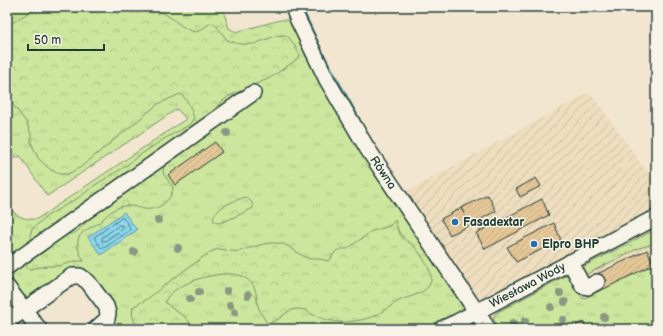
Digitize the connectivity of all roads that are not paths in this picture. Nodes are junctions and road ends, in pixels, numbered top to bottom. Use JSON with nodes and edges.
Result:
{"nodes":[{"id":1,"x":293,"y":7,"type":"edge"},
{"id":2,"x":253,"y":93,"type":"dead end"},
{"id":3,"x":656,"y":218,"type":"edge"},
{"id":4,"x":570,"y":262,"type":"junction"},
{"id":5,"x":7,"y":267,"type":"edge"},
{"id":6,"x":597,"y":282,"type":"dead end"},
{"id":7,"x":7,"y":287,"type":"edge"},
{"id":8,"x":24,"y":309,"type":"junction"},
{"id":9,"x":477,"y":311,"type":"junction"},
{"id":10,"x":7,"y":322,"type":"edge"},
{"id":11,"x":39,"y":329,"type":"edge"},
{"id":12,"x":96,"y":329,"type":"edge"},
{"id":13,"x":441,"y":329,"type":"edge"},
{"id":14,"x":488,"y":329,"type":"edge"}],
"edges":[{"from":1,"to":9,"type":"street","name":"Równa"},
{"from":2,"to":5,"type":"street"},
{"from":3,"to":4,"type":"street","name":"Wiesława Wody"},
{"from":4,"to":6,"type":"street"},
{"from":4,"to":9,"type":"street","name":"Wiesława Wody"},
{"from":7,"to":8,"type":"street"},
{"from":8,"to":10,"type":"street"},
{"from":8,"to":11,"type":"street"},
{"from":8,"to":12,"type":"street"},
{"from":9,"to":13,"type":"street","name":"Wiesława Wody"},
{"from":9,"to":14,"type":"street","name":"Równa"}]}
